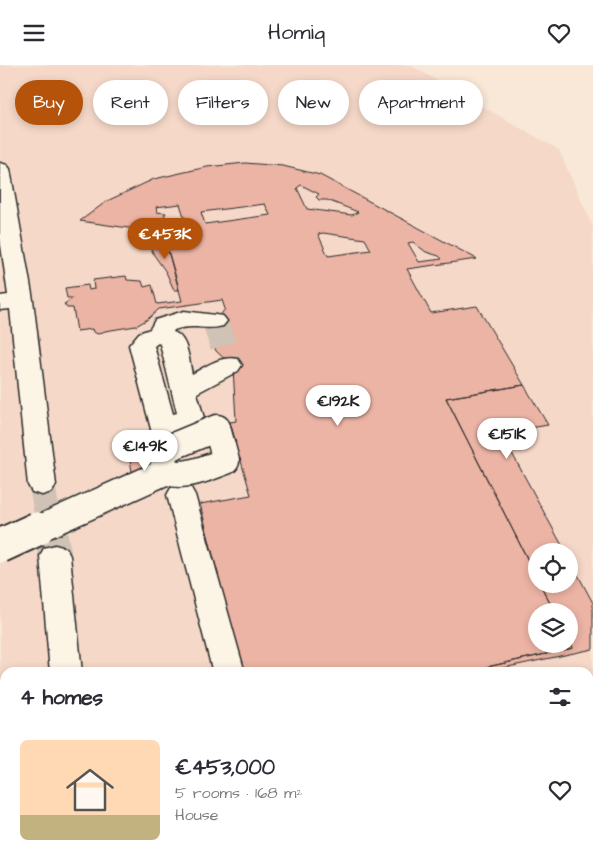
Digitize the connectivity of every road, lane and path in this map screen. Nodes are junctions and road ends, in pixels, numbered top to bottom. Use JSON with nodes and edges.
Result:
{"nodes":[{"id":1,"x":0,"y":169,"type":"edge"},
{"id":2,"x":10,"y":302,"type":"edge"},
{"id":3,"x":215,"y":321,"type":"dead end"},
{"id":4,"x":160,"y":335,"type":"junction"},
{"id":5,"x":229,"y":365,"type":"dead end"},
{"id":6,"x":184,"y":389,"type":"junction"},
{"id":7,"x":171,"y":477,"type":"junction"},
{"id":8,"x":42,"y":485,"type":"tunnel mouth"},
{"id":9,"x":0,"y":539,"type":"edge"},
{"id":10,"x":0,"y":546,"type":"edge"},
{"id":11,"x":55,"y":556,"type":"tunnel mouth"},
{"id":12,"x":65,"y":667,"type":"edge"},
{"id":13,"x":227,"y":667,"type":"edge"}],
"edges":[{"from":1,"to":2,"type":"lane"},
{"from":2,"to":8,"type":"lane"},
{"from":3,"to":4,"type":"lane"},
{"from":4,"to":6,"type":"lane"},
{"from":4,"to":6,"type":"lane"},
{"from":5,"to":6,"type":"lane"},
{"from":7,"to":9,"type":"lane"},
{"from":7,"to":10,"type":"lane","bridge":true},
{"from":7,"to":13,"type":"lane"},
{"from":11,"to":12,"type":"lane"}]}
